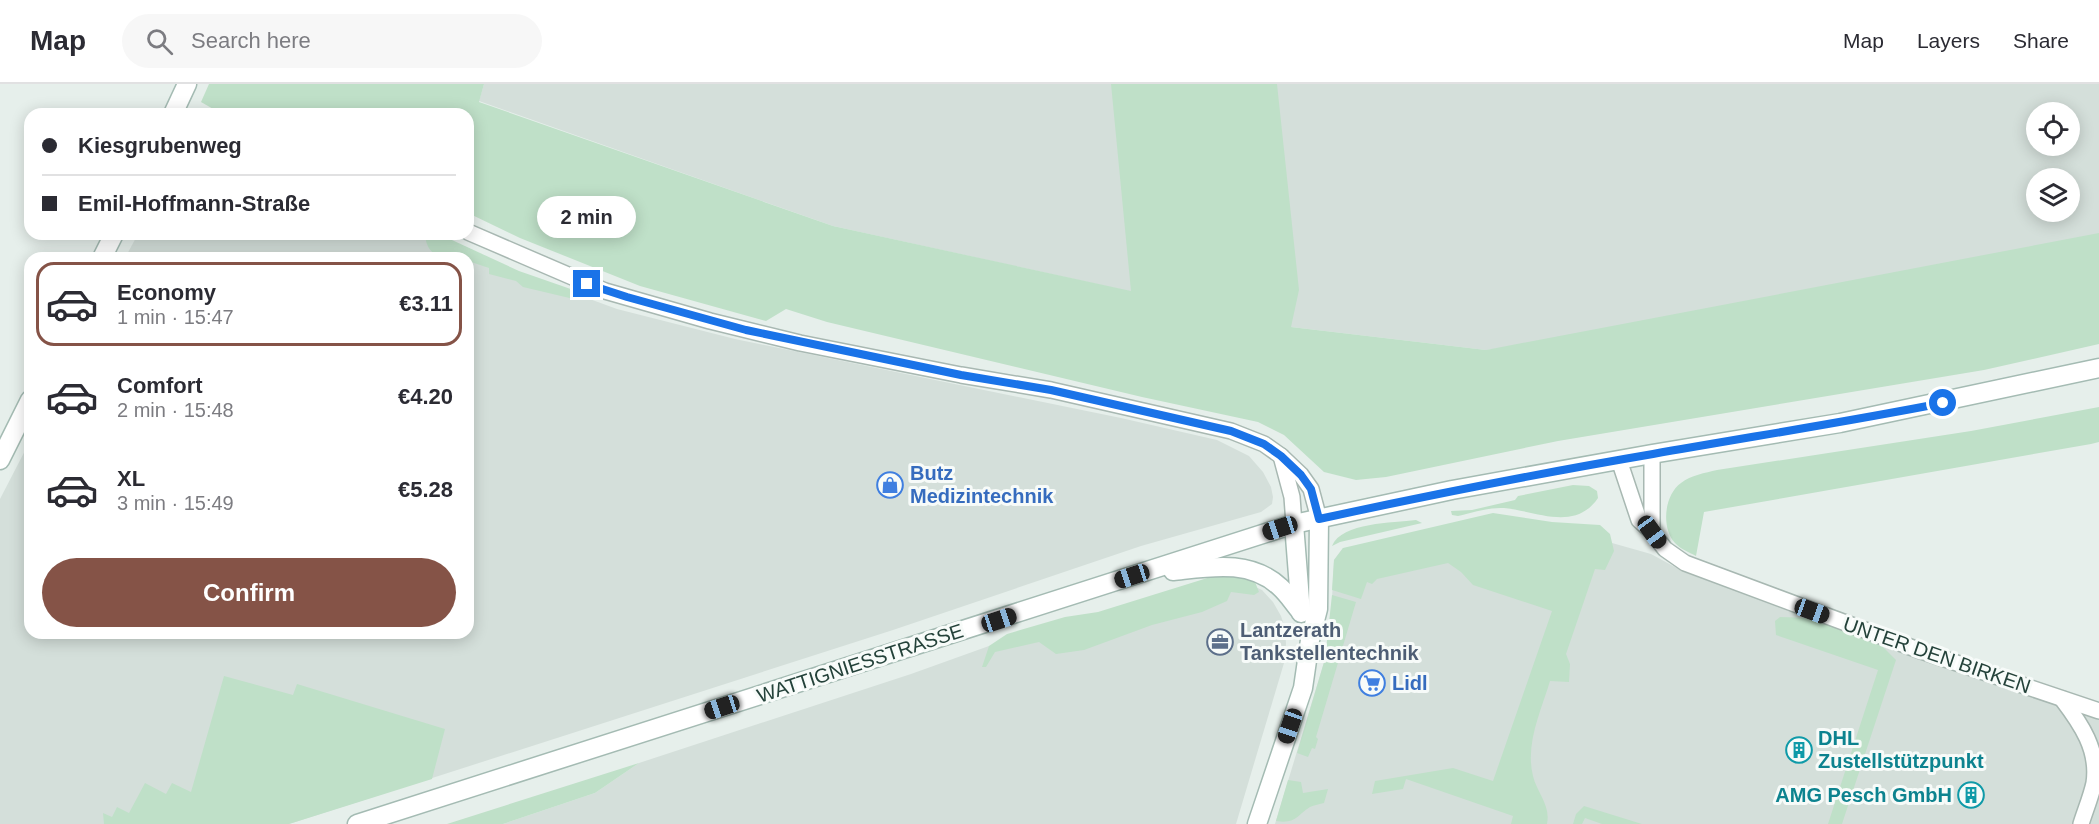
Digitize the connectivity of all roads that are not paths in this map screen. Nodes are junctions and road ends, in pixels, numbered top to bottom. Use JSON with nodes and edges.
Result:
{"nodes":[{"id":1,"x":188,"y":84,"type":"edge"},
{"id":2,"x":176,"y":108,"type":"edge"},
{"id":3,"x":474,"y":235,"type":"edge"},
{"id":4,"x":2099,"y":368,"type":"edge"},
{"id":5,"x":24,"y":412,"type":"edge"},
{"id":6,"x":1652,"y":454,"type":"junction"},
{"id":7,"x":1281,"y":456,"type":"junction"},
{"id":8,"x":0,"y":460,"type":"edge"},
{"id":9,"x":1619,"y":460,"type":"junction"},
{"id":10,"x":1319,"y":519,"type":"junction"},
{"id":11,"x":1294,"y":524,"type":"junction"},
{"id":12,"x":1652,"y":532,"type":"junction"},
{"id":13,"x":1132,"y":576,"type":"junction"},
{"id":14,"x":1301,"y":612,"type":"junction"},
{"id":15,"x":1310,"y":640,"type":"junction"},
{"id":16,"x":2062,"y":699,"type":"junction"},
{"id":17,"x":2099,"y":711,"type":"edge"},
{"id":18,"x":357,"y":824,"type":"edge"},
{"id":19,"x":1257,"y":824,"type":"edge"},
{"id":20,"x":2081,"y":824,"type":"edge"}],
"edges":[{"from":1,"to":2,"type":"main road"},
{"from":3,"to":7,"type":"street"},
{"from":4,"to":6,"type":"main road","name":"WATTIGNIESSTRASSE"},
{"from":5,"to":8,"type":"main road"},
{"from":6,"to":9,"type":"main road","name":"WATTIGNIESSTRASSE"},
{"from":6,"to":12,"type":"street"},
{"from":7,"to":10,"type":"street"},
{"from":7,"to":11,"type":"street"},
{"from":9,"to":10,"type":"main road","name":"WATTIGNIESSTRASSE"},
{"from":9,"to":12,"type":"street","name":"UNTER DEN BIRKEN"},
{"from":10,"to":11,"type":"main road","name":"WATTIGNIESSTRASSE"},
{"from":10,"to":15,"type":"main road"},
{"from":11,"to":13,"type":"main road","name":"WATTIGNIESSTRASSE"},
{"from":11,"to":14,"type":"main road"},
{"from":12,"to":16,"type":"street","name":"UNTER DEN BIRKEN"},
{"from":13,"to":14,"type":"main road"},
{"from":13,"to":18,"type":"main road","name":"WATTIGNIESSTRASSE"},
{"from":14,"to":15,"type":"main road"},
{"from":15,"to":19,"type":"main road"},
{"from":16,"to":17,"type":"street","name":"UNTER DEN BIRKEN"},
{"from":16,"to":20,"type":"street"}]}
